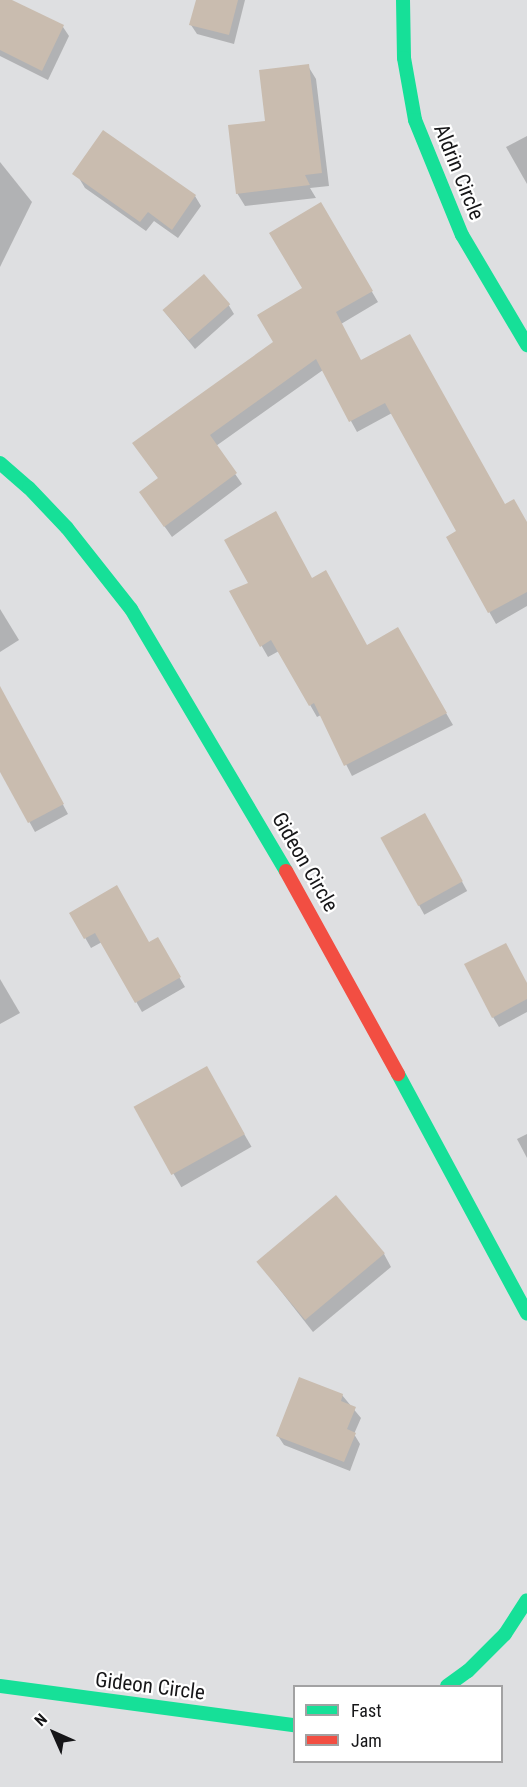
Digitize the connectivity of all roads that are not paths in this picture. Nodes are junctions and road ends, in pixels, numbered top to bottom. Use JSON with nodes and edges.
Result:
{"nodes":[{"id":1,"x":403,"y":0,"type":"edge"},
{"id":2,"x":527,"y":345,"type":"edge"},
{"id":3,"x":0,"y":463,"type":"edge"},
{"id":4,"x":527,"y":1314,"type":"edge"},
{"id":5,"x":527,"y":1600,"type":"edge"},
{"id":6,"x":448,"y":1685,"type":"edge"},
{"id":7,"x":0,"y":1686,"type":"edge"},
{"id":8,"x":293,"y":1725,"type":"edge"}],
"edges":[{"from":1,"to":2,"type":"street","name":"Aldrin Circle"},
{"from":3,"to":4,"type":"street","name":"Gideon Circle"},
{"from":5,"to":6,"type":"street"},
{"from":7,"to":8,"type":"street","name":"Gideon Circle"}]}
